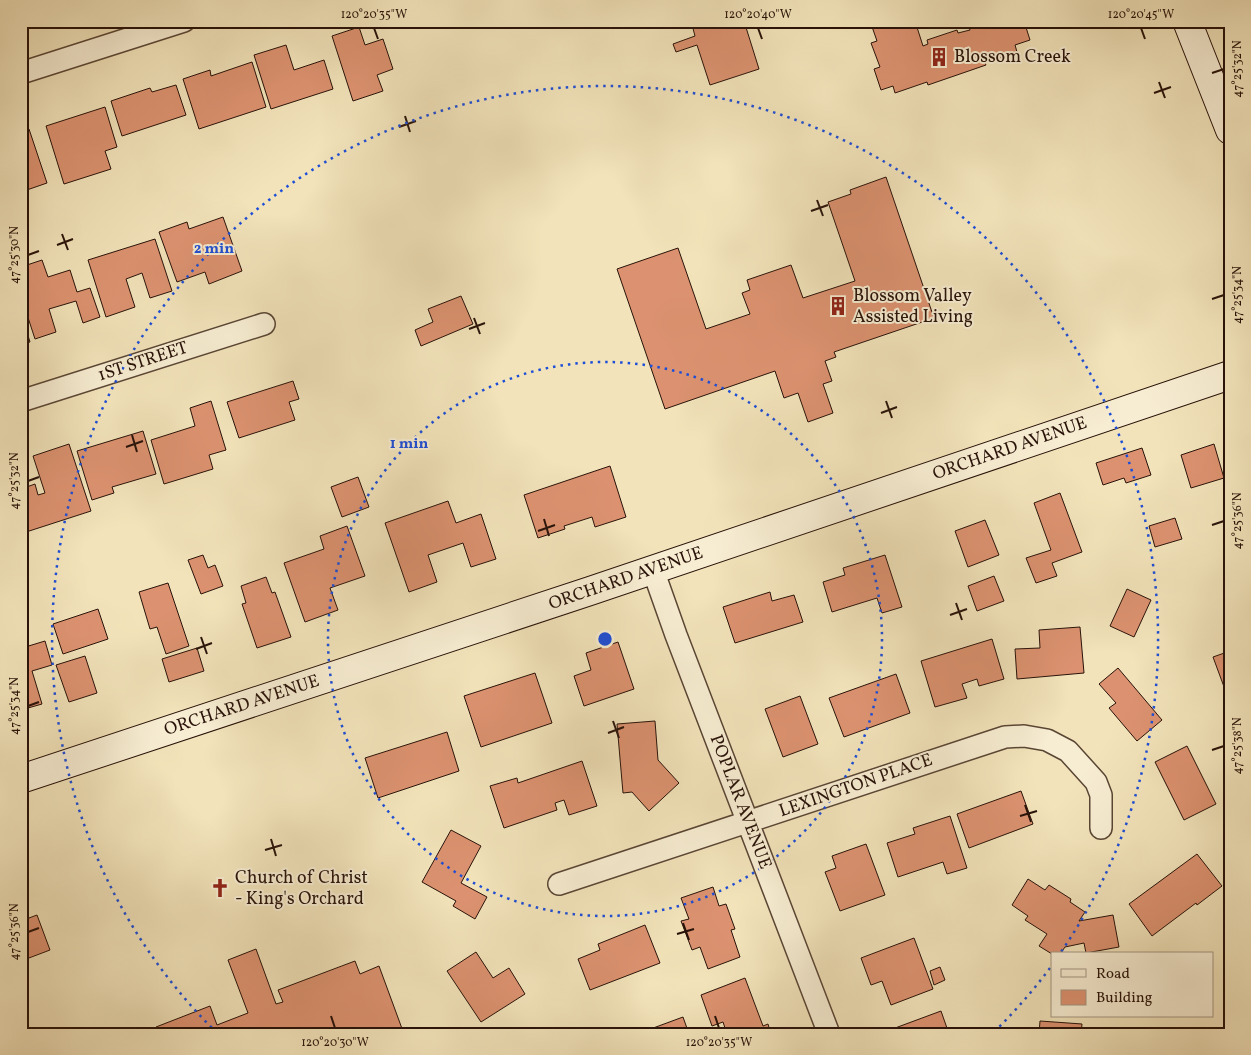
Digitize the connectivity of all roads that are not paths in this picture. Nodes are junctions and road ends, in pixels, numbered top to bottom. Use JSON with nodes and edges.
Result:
{"nodes":[{"id":1,"x":184,"y":21,"type":"edge"},
{"id":2,"x":1188,"y":21,"type":"edge"},
{"id":3,"x":21,"y":73,"type":"edge"},
{"id":4,"x":1230,"y":130,"type":"edge"},
{"id":5,"x":264,"y":324,"type":"dead end"},
{"id":6,"x":1230,"y":375,"type":"edge"},
{"id":7,"x":21,"y":401,"type":"edge"},
{"id":8,"x":653,"y":570,"type":"junction"},
{"id":9,"x":21,"y":779,"type":"edge"},
{"id":10,"x":748,"y":822,"type":"junction"},
{"id":11,"x":1102,"y":828,"type":"dead end"},
{"id":12,"x":559,"y":884,"type":"dead end"},
{"id":13,"x":829,"y":1034,"type":"edge"}],
"edges":[{"from":1,"to":3,"type":"street"},
{"from":2,"to":4,"type":"street"},
{"from":5,"to":7,"type":"street","name":"1ST STREET"},
{"from":6,"to":8,"type":"street","name":"ORCHARD AVENUE"},
{"from":8,"to":9,"type":"street","name":"ORCHARD AVENUE"},
{"from":8,"to":10,"type":"street","name":"POPLAR AVENUE"},
{"from":10,"to":11,"type":"street","name":"LEXINGTON PLACE"},
{"from":10,"to":12,"type":"street","name":"LEXINGTON PLACE"},
{"from":10,"to":13,"type":"street","name":"POPLAR AVENUE"}]}
